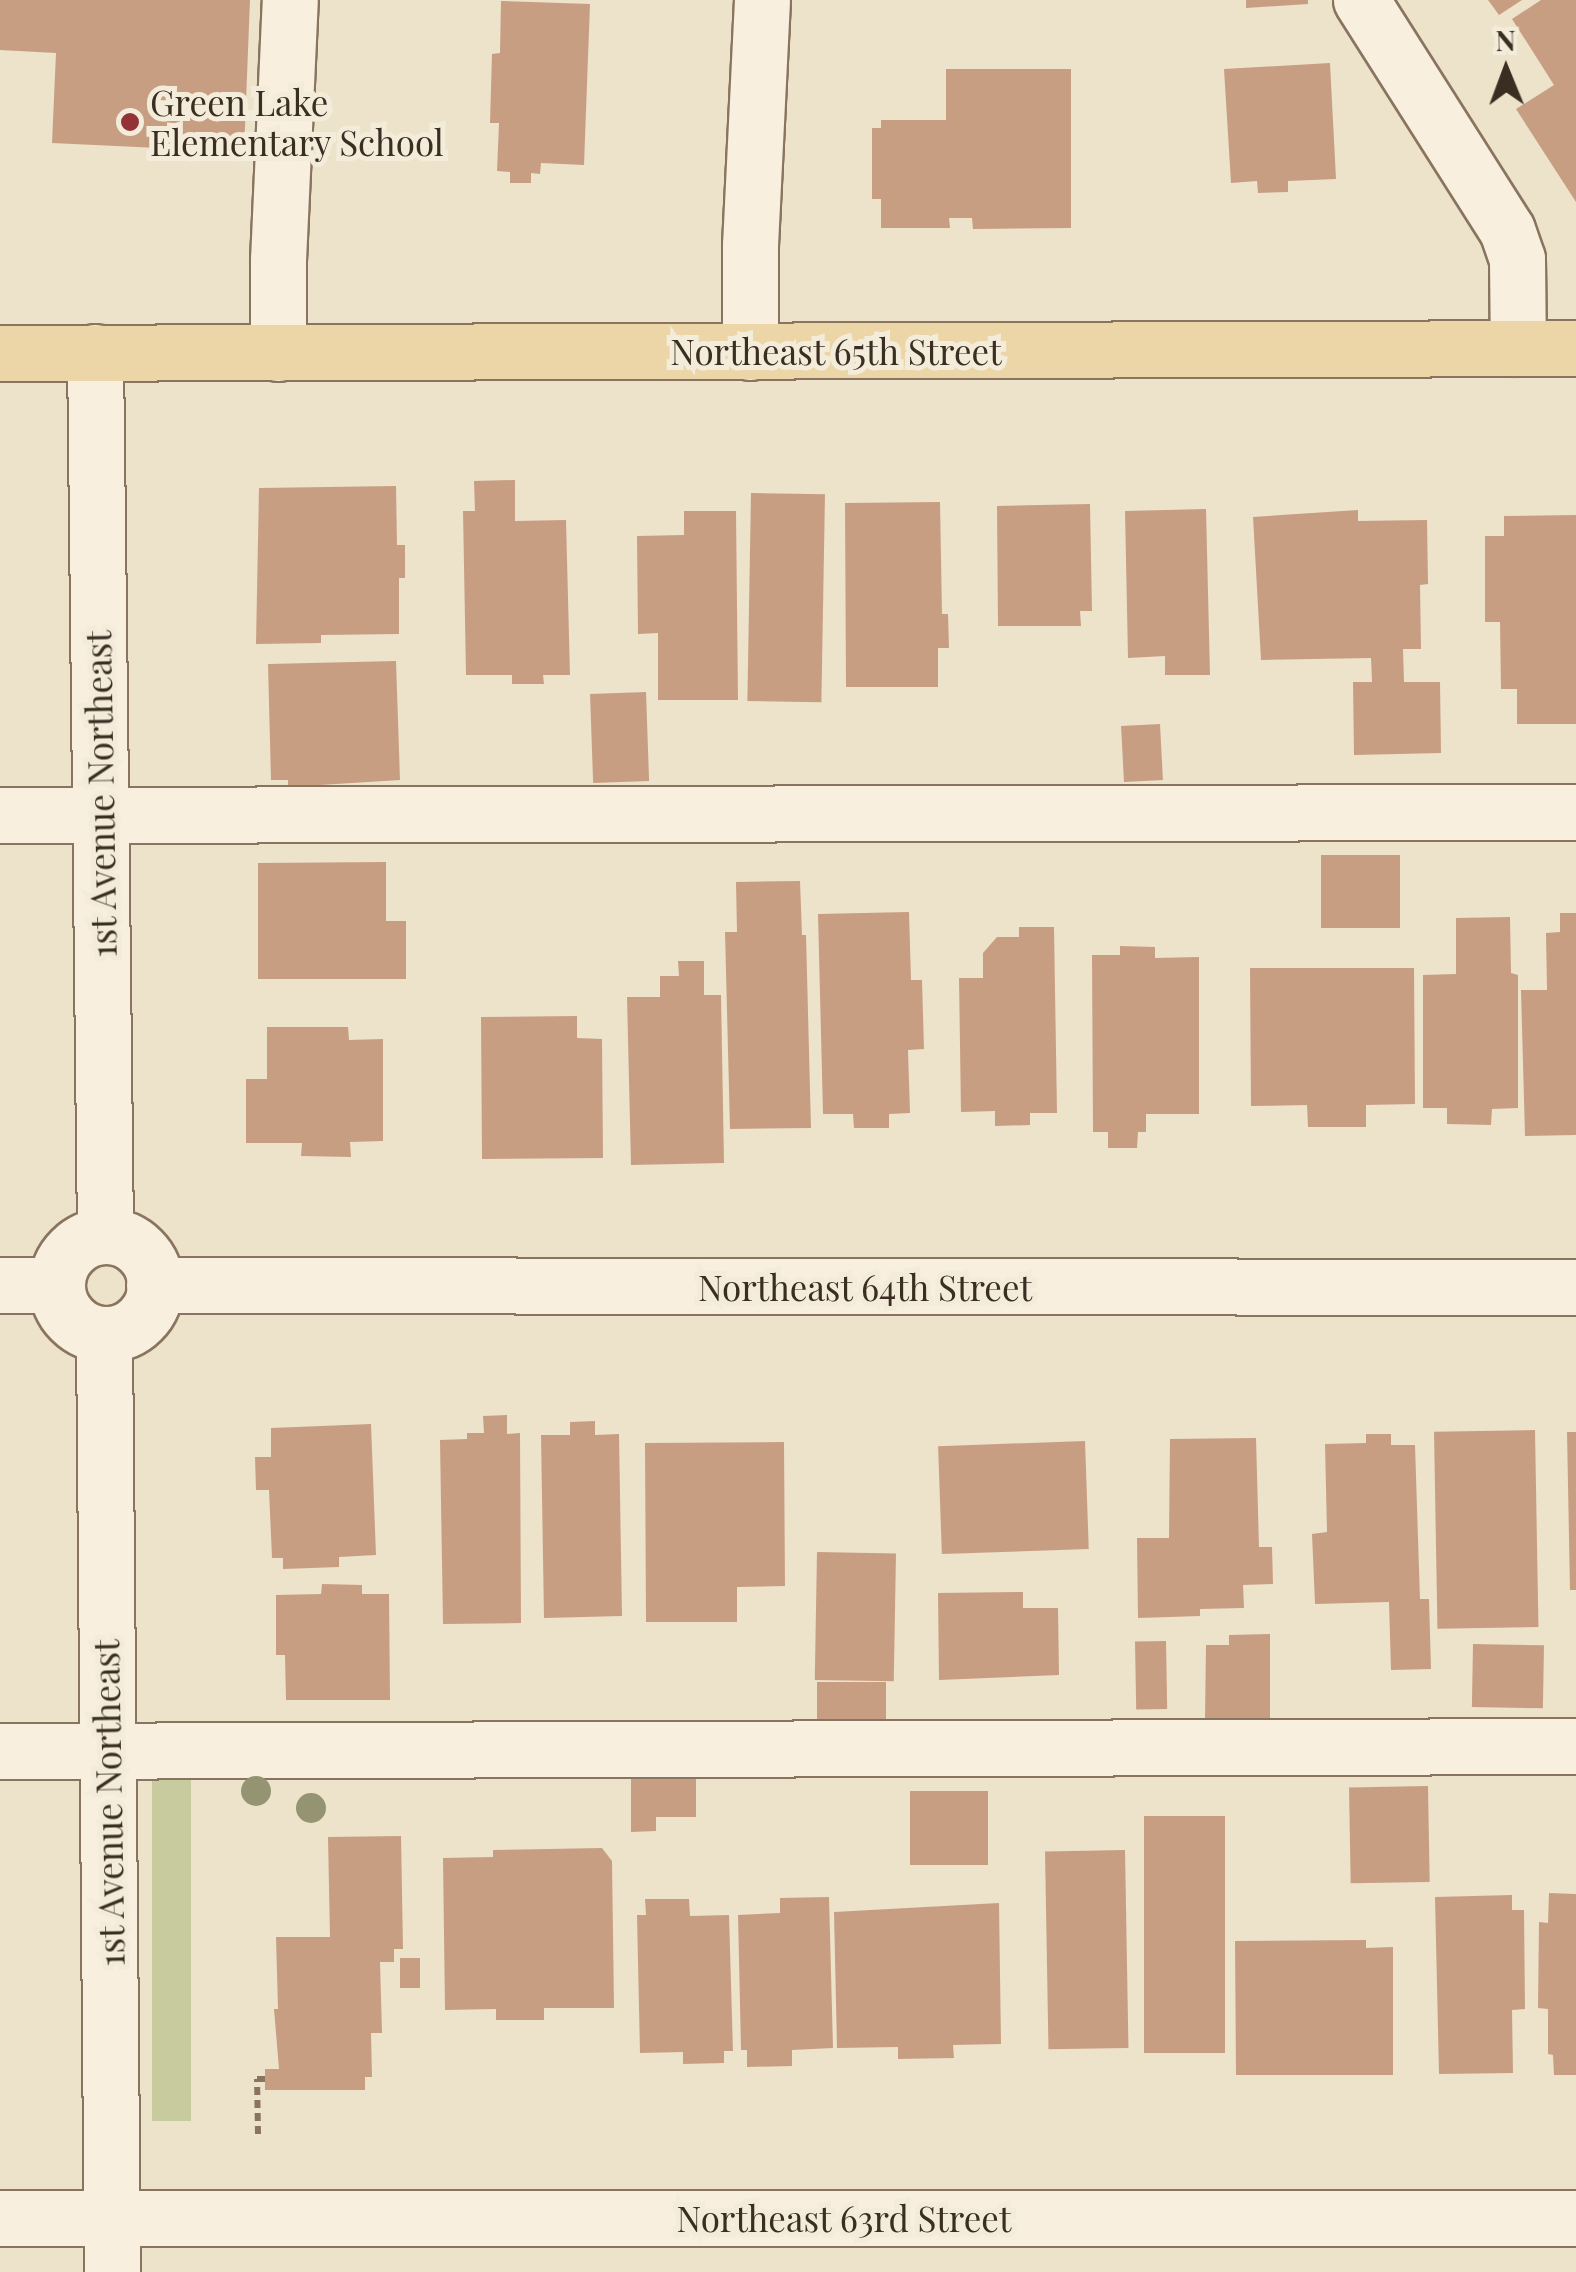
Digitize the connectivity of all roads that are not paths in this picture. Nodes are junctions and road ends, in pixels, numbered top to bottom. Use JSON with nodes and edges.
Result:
{"nodes":[{"id":1,"x":290,"y":0,"type":"edge"},
{"id":2,"x":762,"y":0,"type":"edge"},
{"id":3,"x":1361,"y":0,"type":"edge"},
{"id":4,"x":1518,"y":348,"type":"junction"},
{"id":5,"x":1576,"y":348,"type":"edge"},
{"id":6,"x":0,"y":352,"type":"edge"},
{"id":7,"x":95,"y":352,"type":"junction"},
{"id":8,"x":750,"y":352,"type":"junction"},
{"id":9,"x":278,"y":353,"type":"junction"},
{"id":10,"x":1576,"y":812,"type":"edge"},
{"id":11,"x":0,"y":815,"type":"edge"},
{"id":12,"x":100,"y":816,"type":"junction"},
{"id":13,"x":105,"y":1236,"type":"junction"},
{"id":14,"x":57,"y":1284,"type":"junction"},
{"id":15,"x":0,"y":1285,"type":"edge"},
{"id":16,"x":154,"y":1285,"type":"junction"},
{"id":17,"x":1576,"y":1287,"type":"edge"},
{"id":18,"x":104,"y":1334,"type":"junction"},
{"id":19,"x":1576,"y":1746,"type":"edge"},
{"id":20,"x":107,"y":1750,"type":"junction"},
{"id":21,"x":0,"y":1751,"type":"edge"},
{"id":22,"x":0,"y":2218,"type":"edge"},
{"id":23,"x":112,"y":2218,"type":"junction"},
{"id":24,"x":1576,"y":2218,"type":"edge"},
{"id":25,"x":112,"y":2272,"type":"edge"}],
"edges":[{"from":1,"to":9,"type":"street"},
{"from":2,"to":8,"type":"street"},
{"from":3,"to":4,"type":"street"},
{"from":4,"to":5,"type":"main road","name":"Northeast 65th Street"},
{"from":4,"to":8,"type":"main road","name":"Northeast 65th Street"},
{"from":6,"to":7,"type":"main road","name":"Northeast 65th Street"},
{"from":7,"to":9,"type":"main road","name":"Northeast 65th Street"},
{"from":7,"to":12,"type":"street","name":"1st Avenue Northeast"},
{"from":8,"to":9,"type":"main road","name":"Northeast 65th Street"},
{"from":10,"to":12,"type":"street"},
{"from":11,"to":12,"type":"street"},
{"from":12,"to":13,"type":"street","name":"1st Avenue Northeast"},
{"from":13,"to":14,"type":"street"},
{"from":13,"to":16,"type":"street"},
{"from":14,"to":15,"type":"street"},
{"from":14,"to":18,"type":"street"},
{"from":16,"to":17,"type":"street","name":"Northeast 64th Street"},
{"from":16,"to":18,"type":"street"},
{"from":18,"to":20,"type":"street","name":"1st Avenue Northeast"},
{"from":19,"to":20,"type":"street"},
{"from":20,"to":21,"type":"street"},
{"from":20,"to":23,"type":"street","name":"1st Avenue Northeast"},
{"from":22,"to":23,"type":"street","name":"Northeast 63rd Street"},
{"from":23,"to":24,"type":"street","name":"Northeast 63rd Street"},
{"from":23,"to":25,"type":"street","name":"1st Avenue Northeast"}]}
